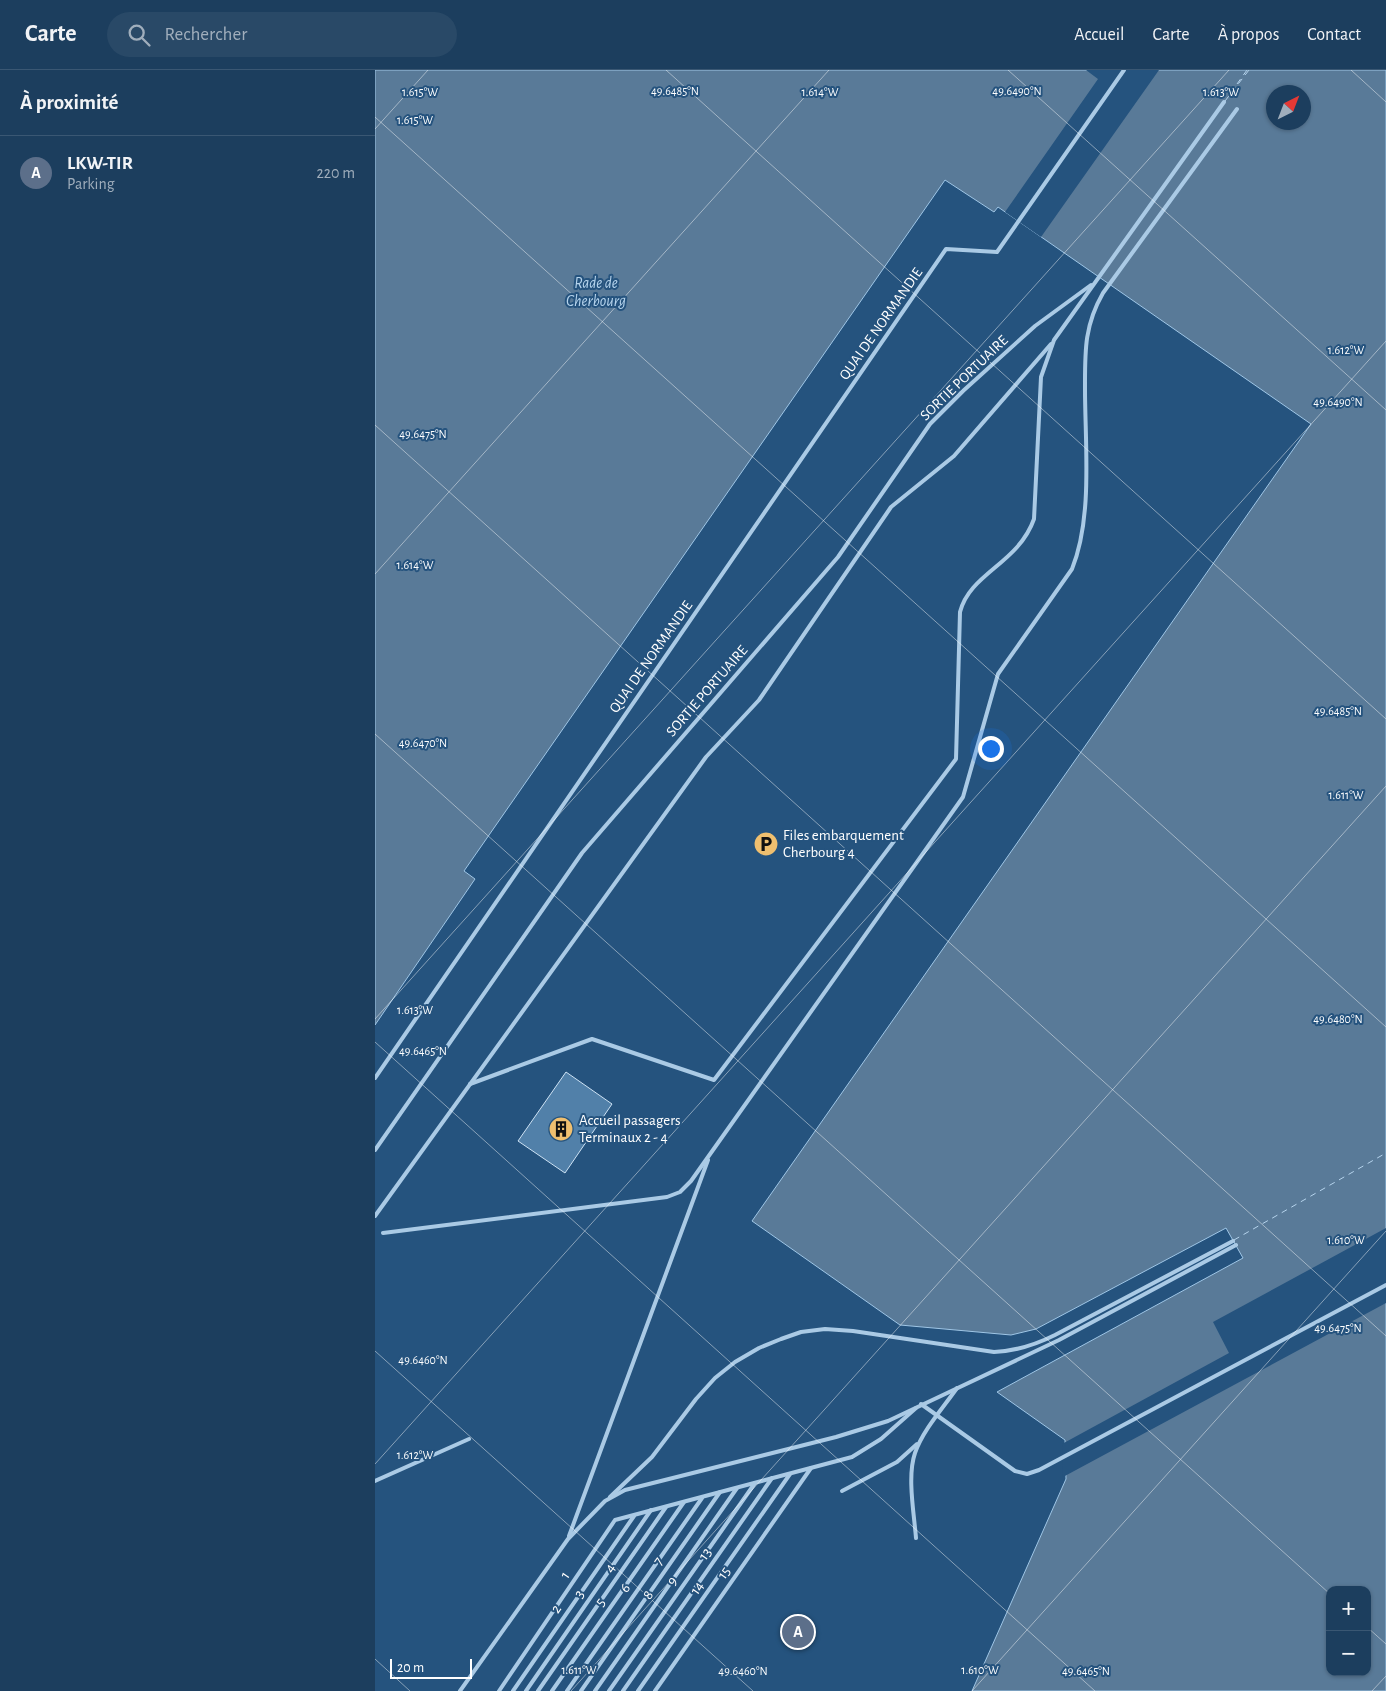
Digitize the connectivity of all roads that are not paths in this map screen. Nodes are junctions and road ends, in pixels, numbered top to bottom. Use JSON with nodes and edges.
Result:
{"nodes":[{"id":1,"x":1124,"y":70,"type":"edge"},
{"id":2,"x":1224,"y":102,"type":"dead end"},
{"id":3,"x":1237,"y":109,"type":"dead end"},
{"id":4,"x":1095,"y":282,"type":"junction"},
{"id":5,"x":1054,"y":340,"type":"junction"},
{"id":6,"x":375,"y":1078,"type":"edge"},
{"id":7,"x":470,"y":1084,"type":"junction"},
{"id":8,"x":375,"y":1150,"type":"edge"},
{"id":9,"x":709,"y":1156,"type":"junction"},
{"id":10,"x":375,"y":1216,"type":"edge"},
{"id":11,"x":383,"y":1233,"type":"dead end"},
{"id":12,"x":1233,"y":1241,"type":"dead end"},
{"id":13,"x":1236,"y":1246,"type":"dead end"},
{"id":14,"x":1386,"y":1285,"type":"edge"},
{"id":15,"x":958,"y":1387,"type":"junction"},
{"id":16,"x":921,"y":1404,"type":"junction"},
{"id":17,"x":937,"y":1416,"type":"junction"},
{"id":18,"x":469,"y":1439,"type":"dead end"},
{"id":19,"x":920,"y":1441,"type":"junction"},
{"id":20,"x":811,"y":1468,"type":"junction"},
{"id":21,"x":791,"y":1473,"type":"junction"},
{"id":22,"x":771,"y":1478,"type":"junction"},
{"id":23,"x":375,"y":1481,"type":"edge"},
{"id":24,"x":755,"y":1483,"type":"junction"},
{"id":25,"x":737,"y":1488,"type":"junction"},
{"id":26,"x":720,"y":1492,"type":"junction"},
{"id":27,"x":841,"y":1492,"type":"dead end"},
{"id":28,"x":702,"y":1497,"type":"junction"},
{"id":29,"x":605,"y":1501,"type":"junction"},
{"id":30,"x":684,"y":1502,"type":"junction"},
{"id":31,"x":666,"y":1507,"type":"junction"},
{"id":32,"x":651,"y":1510,"type":"junction"},
{"id":33,"x":635,"y":1515,"type":"junction"},
{"id":34,"x":916,"y":1538,"type":"dead end"},
{"id":35,"x":568,"y":1539,"type":"junction"},
{"id":36,"x":460,"y":1691,"type":"edge"},
{"id":37,"x":499,"y":1691,"type":"edge"},
{"id":38,"x":513,"y":1691,"type":"edge"},
{"id":39,"x":526,"y":1691,"type":"edge"},
{"id":40,"x":538,"y":1691,"type":"edge"},
{"id":41,"x":553,"y":1691,"type":"edge"},
{"id":42,"x":567,"y":1691,"type":"edge"},
{"id":43,"x":581,"y":1691,"type":"edge"},
{"id":44,"x":595,"y":1691,"type":"edge"},
{"id":45,"x":609,"y":1691,"type":"edge"},
{"id":46,"x":623,"y":1691,"type":"edge"},
{"id":47,"x":638,"y":1691,"type":"edge"},
{"id":48,"x":655,"y":1691,"type":"edge"}],
"edges":[{"from":1,"to":6,"type":"lane","name":"QUAI DE NORMANDIE"},
{"from":2,"to":4,"type":"lane"},
{"from":3,"to":9,"type":"lane"},
{"from":4,"to":5,"type":"lane"},
{"from":4,"to":8,"type":"lane","name":"SORTIE PORTUAIRE"},
{"from":5,"to":7,"type":"lane"},
{"from":5,"to":7,"type":"lane"},
{"from":7,"to":10,"type":"lane"},
{"from":9,"to":11,"type":"lane"},
{"from":9,"to":35,"type":"lane"},
{"from":12,"to":29,"type":"lane"},
{"from":13,"to":15,"type":"lane"},
{"from":14,"to":17,"type":"lane"},
{"from":15,"to":16,"type":"lane"},
{"from":15,"to":17,"type":"lane"},
{"from":16,"to":17,"type":"lane"},
{"from":16,"to":20,"type":"lane"},
{"from":16,"to":29,"type":"lane"},
{"from":17,"to":19,"type":"lane"},
{"from":18,"to":23,"type":"lane"},
{"from":19,"to":27,"type":"lane"},
{"from":19,"to":34,"type":"lane"},
{"from":20,"to":21,"type":"lane"},
{"from":20,"to":48,"type":"lane","name":"15"},
{"from":21,"to":22,"type":"lane"},
{"from":21,"to":47,"type":"lane","name":"14"},
{"from":22,"to":24,"type":"lane"},
{"from":22,"to":46,"type":"lane","name":"13"},
{"from":24,"to":25,"type":"lane"},
{"from":24,"to":45,"type":"lane","name":"9"},
{"from":25,"to":26,"type":"lane"},
{"from":25,"to":44,"type":"lane","name":"8"},
{"from":26,"to":28,"type":"lane"},
{"from":26,"to":43,"type":"lane","name":"7"},
{"from":28,"to":30,"type":"lane"},
{"from":28,"to":42,"type":"lane","name":"6"},
{"from":29,"to":35,"type":"lane"},
{"from":30,"to":31,"type":"lane"},
{"from":30,"to":41,"type":"lane","name":"5"},
{"from":31,"to":32,"type":"lane"},
{"from":31,"to":40,"type":"lane","name":"4"},
{"from":32,"to":33,"type":"lane"},
{"from":32,"to":39,"type":"lane","name":"3"},
{"from":33,"to":37,"type":"lane","name":"1"},
{"from":33,"to":38,"type":"lane","name":"2"},
{"from":35,"to":36,"type":"lane"}]}
